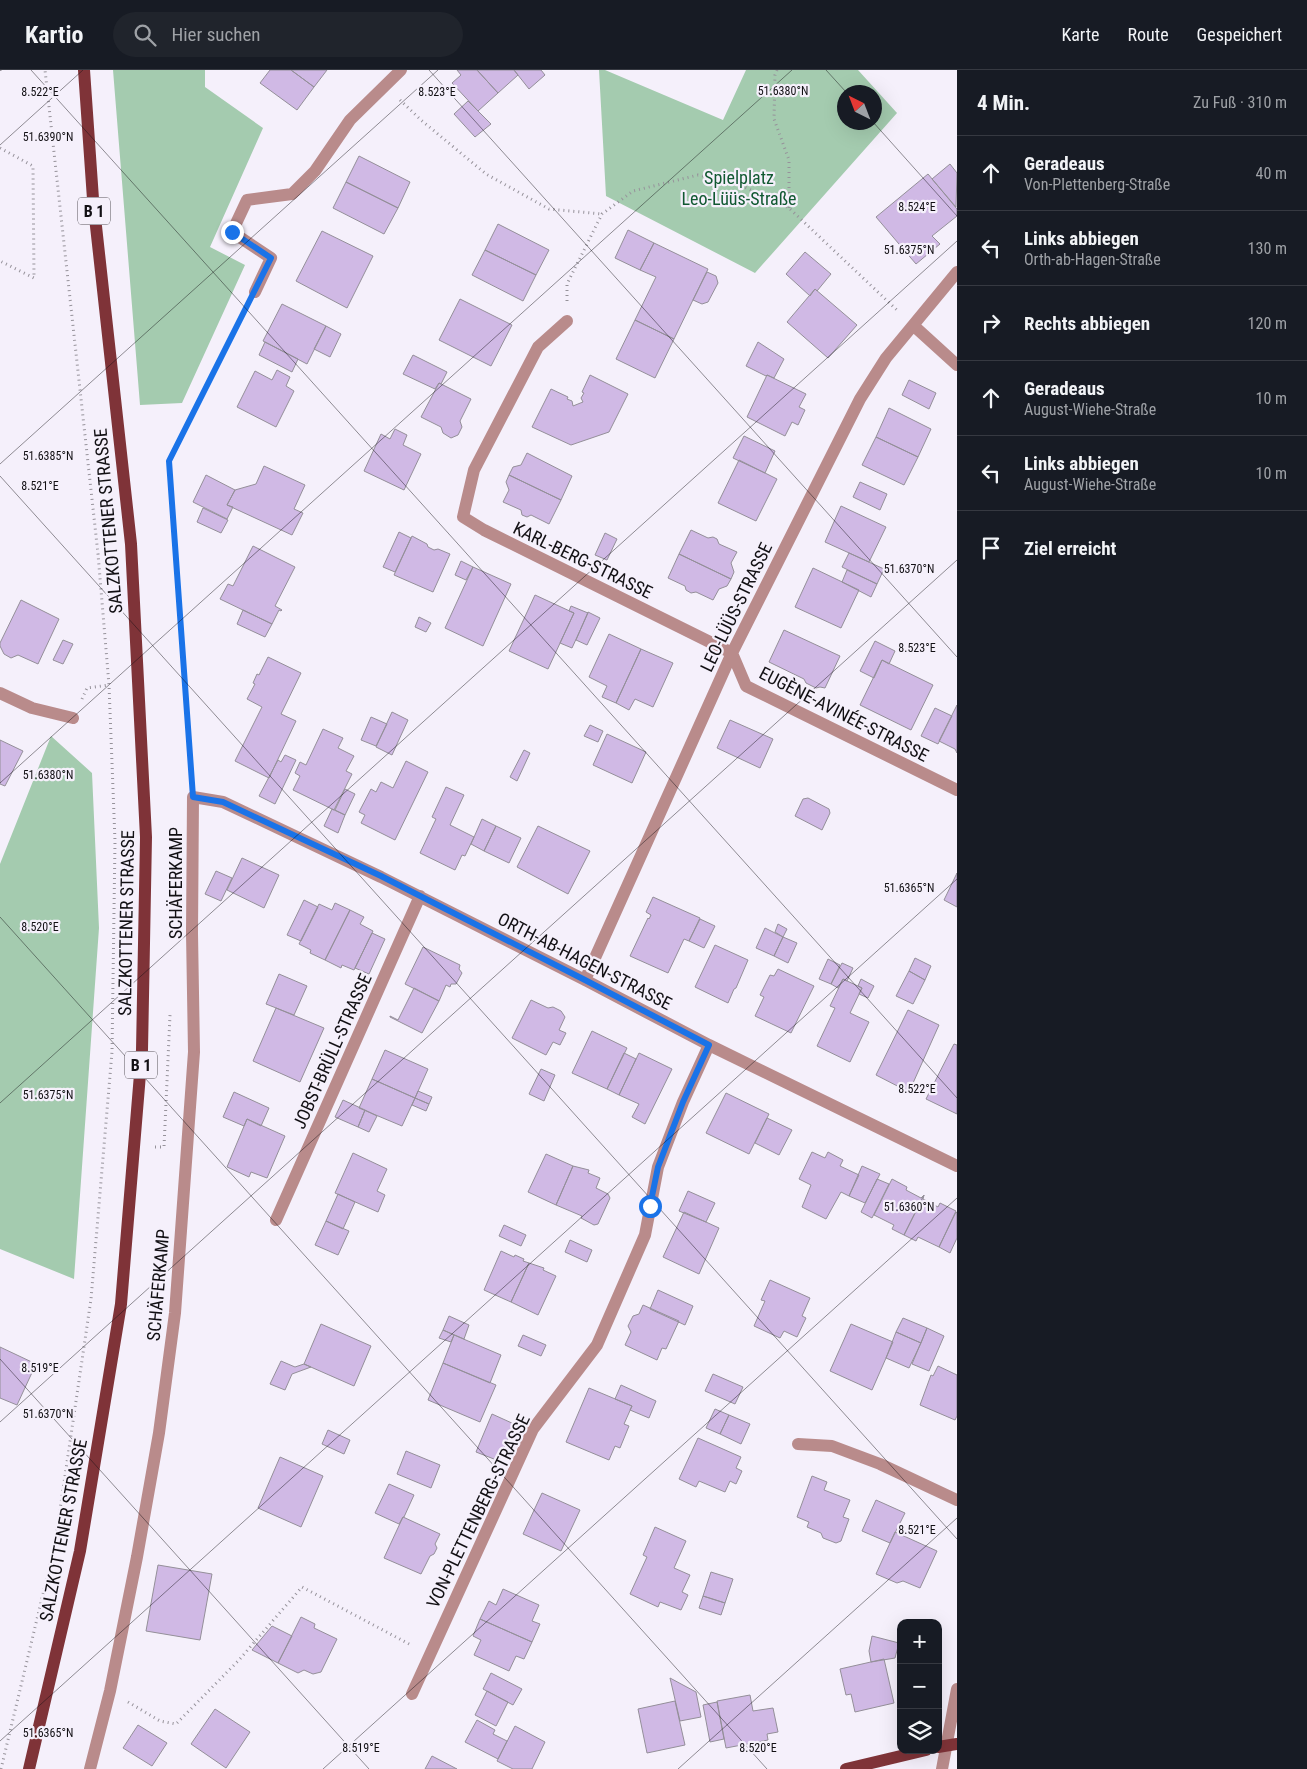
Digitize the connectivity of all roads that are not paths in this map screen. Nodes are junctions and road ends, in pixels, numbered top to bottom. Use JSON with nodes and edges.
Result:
{"nodes":[{"id":1,"x":84,"y":70,"type":"edge"},
{"id":2,"x":401,"y":70,"type":"edge"},
{"id":3,"x":957,"y":272,"type":"edge"},
{"id":4,"x":254,"y":292,"type":"road end"},
{"id":5,"x":567,"y":322,"type":"road end"},
{"id":6,"x":914,"y":326,"type":"junction"},
{"id":7,"x":957,"y":365,"type":"edge"},
{"id":8,"x":732,"y":653,"type":"junction"},
{"id":9,"x":0,"y":693,"type":"edge"},
{"id":10,"x":73,"y":718,"type":"road end"},
{"id":11,"x":957,"y":790,"type":"edge"},
{"id":12,"x":193,"y":797,"type":"joint"},
{"id":13,"x":420,"y":896,"type":"junction"},
{"id":14,"x":585,"y":980,"type":"junction"},
{"id":15,"x":709,"y":1045,"type":"junction"},
{"id":16,"x":957,"y":1166,"type":"edge"},
{"id":17,"x":276,"y":1220,"type":"dead end"},
{"id":18,"x":798,"y":1444,"type":"dead end"},
{"id":19,"x":957,"y":1500,"type":"edge"},
{"id":20,"x":957,"y":1689,"type":"edge"},
{"id":21,"x":412,"y":1694,"type":"dead end"},
{"id":22,"x":948,"y":1746,"type":"edge"},
{"id":23,"x":909,"y":1754,"type":"edge"},
{"id":24,"x":29,"y":1769,"type":"edge"},
{"id":25,"x":90,"y":1769,"type":"edge"},
{"id":26,"x":846,"y":1769,"type":"edge"},
{"id":27,"x":942,"y":1769,"type":"edge"}],
"edges":[{"from":1,"to":24,"type":"main road","name":"SALZKOTTENER STRASSE","number":"B 1"},
{"from":2,"to":4,"type":"street"},
{"from":3,"to":6,"type":"street","name":"LEO-LÜÜS-STRASSE"},
{"from":5,"to":8,"type":"street","name":"KARL-BERG-STRASSE"},
{"from":6,"to":7,"type":"street"},
{"from":6,"to":8,"type":"street","name":"LEO-LÜÜS-STRASSE"},
{"from":8,"to":11,"type":"street","name":"EUGÈNE-AVINÉE-STRASSE"},
{"from":8,"to":14,"type":"street","name":"LEO-LÜÜS-STRASSE"},
{"from":9,"to":10,"type":"street"},
{"from":12,"to":13,"type":"street","name":"ORTH-AB-HAGEN-STRASSE"},
{"from":12,"to":25,"type":"street","name":"SCHÄFERKAMP"},
{"from":13,"to":14,"type":"street","name":"ORTH-AB-HAGEN-STRASSE"},
{"from":13,"to":17,"type":"street","name":"JOBST-BRÜLL-STRASSE"},
{"from":14,"to":15,"type":"street","name":"ORTH-AB-HAGEN-STRASSE"},
{"from":15,"to":16,"type":"street","name":"ORTH-AB-HAGEN-STRASSE"},
{"from":15,"to":21,"type":"street","name":"VON-PLETTENBERG-STRASSE"},
{"from":18,"to":19,"type":"street"},
{"from":20,"to":22,"type":"street"},
{"from":22,"to":27,"type":"street"},
{"from":23,"to":26,"type":"main road"}]}
